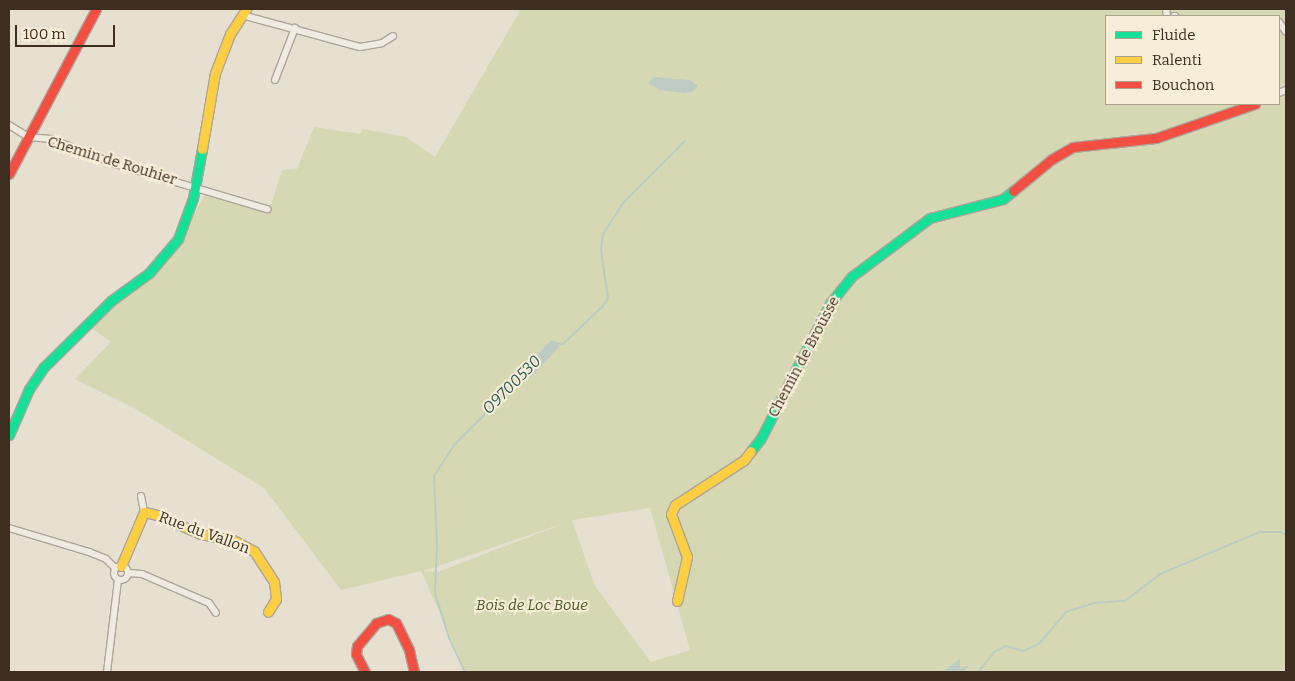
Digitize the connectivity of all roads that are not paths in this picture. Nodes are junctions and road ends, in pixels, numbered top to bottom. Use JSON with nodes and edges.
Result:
{"nodes":[{"id":1,"x":96,"y":9,"type":"edge"},
{"id":2,"x":244,"y":12,"type":"edge"},
{"id":3,"x":295,"y":28,"type":"junction"},
{"id":4,"x":393,"y":36,"type":"dead end"},
{"id":5,"x":275,"y":80,"type":"dead end"},
{"id":6,"x":1252,"y":105,"type":"edge"},
{"id":7,"x":9,"y":125,"type":"edge"},
{"id":8,"x":28,"y":137,"type":"junction"},
{"id":9,"x":9,"y":174,"type":"edge"},
{"id":10,"x":196,"y":186,"type":"junction"},
{"id":11,"x":268,"y":209,"type":"dead end"},
{"id":12,"x":9,"y":435,"type":"edge"},
{"id":13,"x":141,"y":496,"type":"dead end"},
{"id":14,"x":144,"y":512,"type":"junction"},
{"id":15,"x":9,"y":528,"type":"edge"},
{"id":16,"x":118,"y":567,"type":"junction"},
{"id":17,"x":128,"y":573,"type":"junction"},
{"id":18,"x":118,"y":580,"type":"junction"},
{"id":19,"x":677,"y":601,"type":"dead end"},
{"id":20,"x":268,"y":612,"type":"dead end"},
{"id":21,"x":216,"y":613,"type":"dead end"},
{"id":22,"x":107,"y":672,"type":"edge"},
{"id":23,"x":365,"y":672,"type":"edge"},
{"id":24,"x":414,"y":672,"type":"edge"}],
"edges":[{"from":1,"to":8,"type":"street"},
{"from":2,"to":3,"type":"street"},
{"from":2,"to":10,"type":"street"},
{"from":3,"to":4,"type":"street"},
{"from":3,"to":5,"type":"street"},
{"from":6,"to":19,"type":"street","name":"Chemin de Brousse"},
{"from":7,"to":8,"type":"street"},
{"from":8,"to":9,"type":"street"},
{"from":8,"to":10,"type":"street","name":"Chemin de Rouhier"},
{"from":10,"to":11,"type":"street","name":"Chemin de Rouhier"},
{"from":10,"to":12,"type":"street"},
{"from":13,"to":14,"type":"street","name":"Rue du Vallon"},
{"from":14,"to":16,"type":"street","name":"Rue du Vallon"},
{"from":14,"to":20,"type":"street","name":"Rue du Vallon"},
{"from":15,"to":16,"type":"street"},
{"from":16,"to":17,"type":"street"},
{"from":16,"to":18,"type":"street"},
{"from":17,"to":18,"type":"street"},
{"from":17,"to":21,"type":"street"},
{"from":18,"to":22,"type":"street"},
{"from":23,"to":24,"type":"street"}]}
